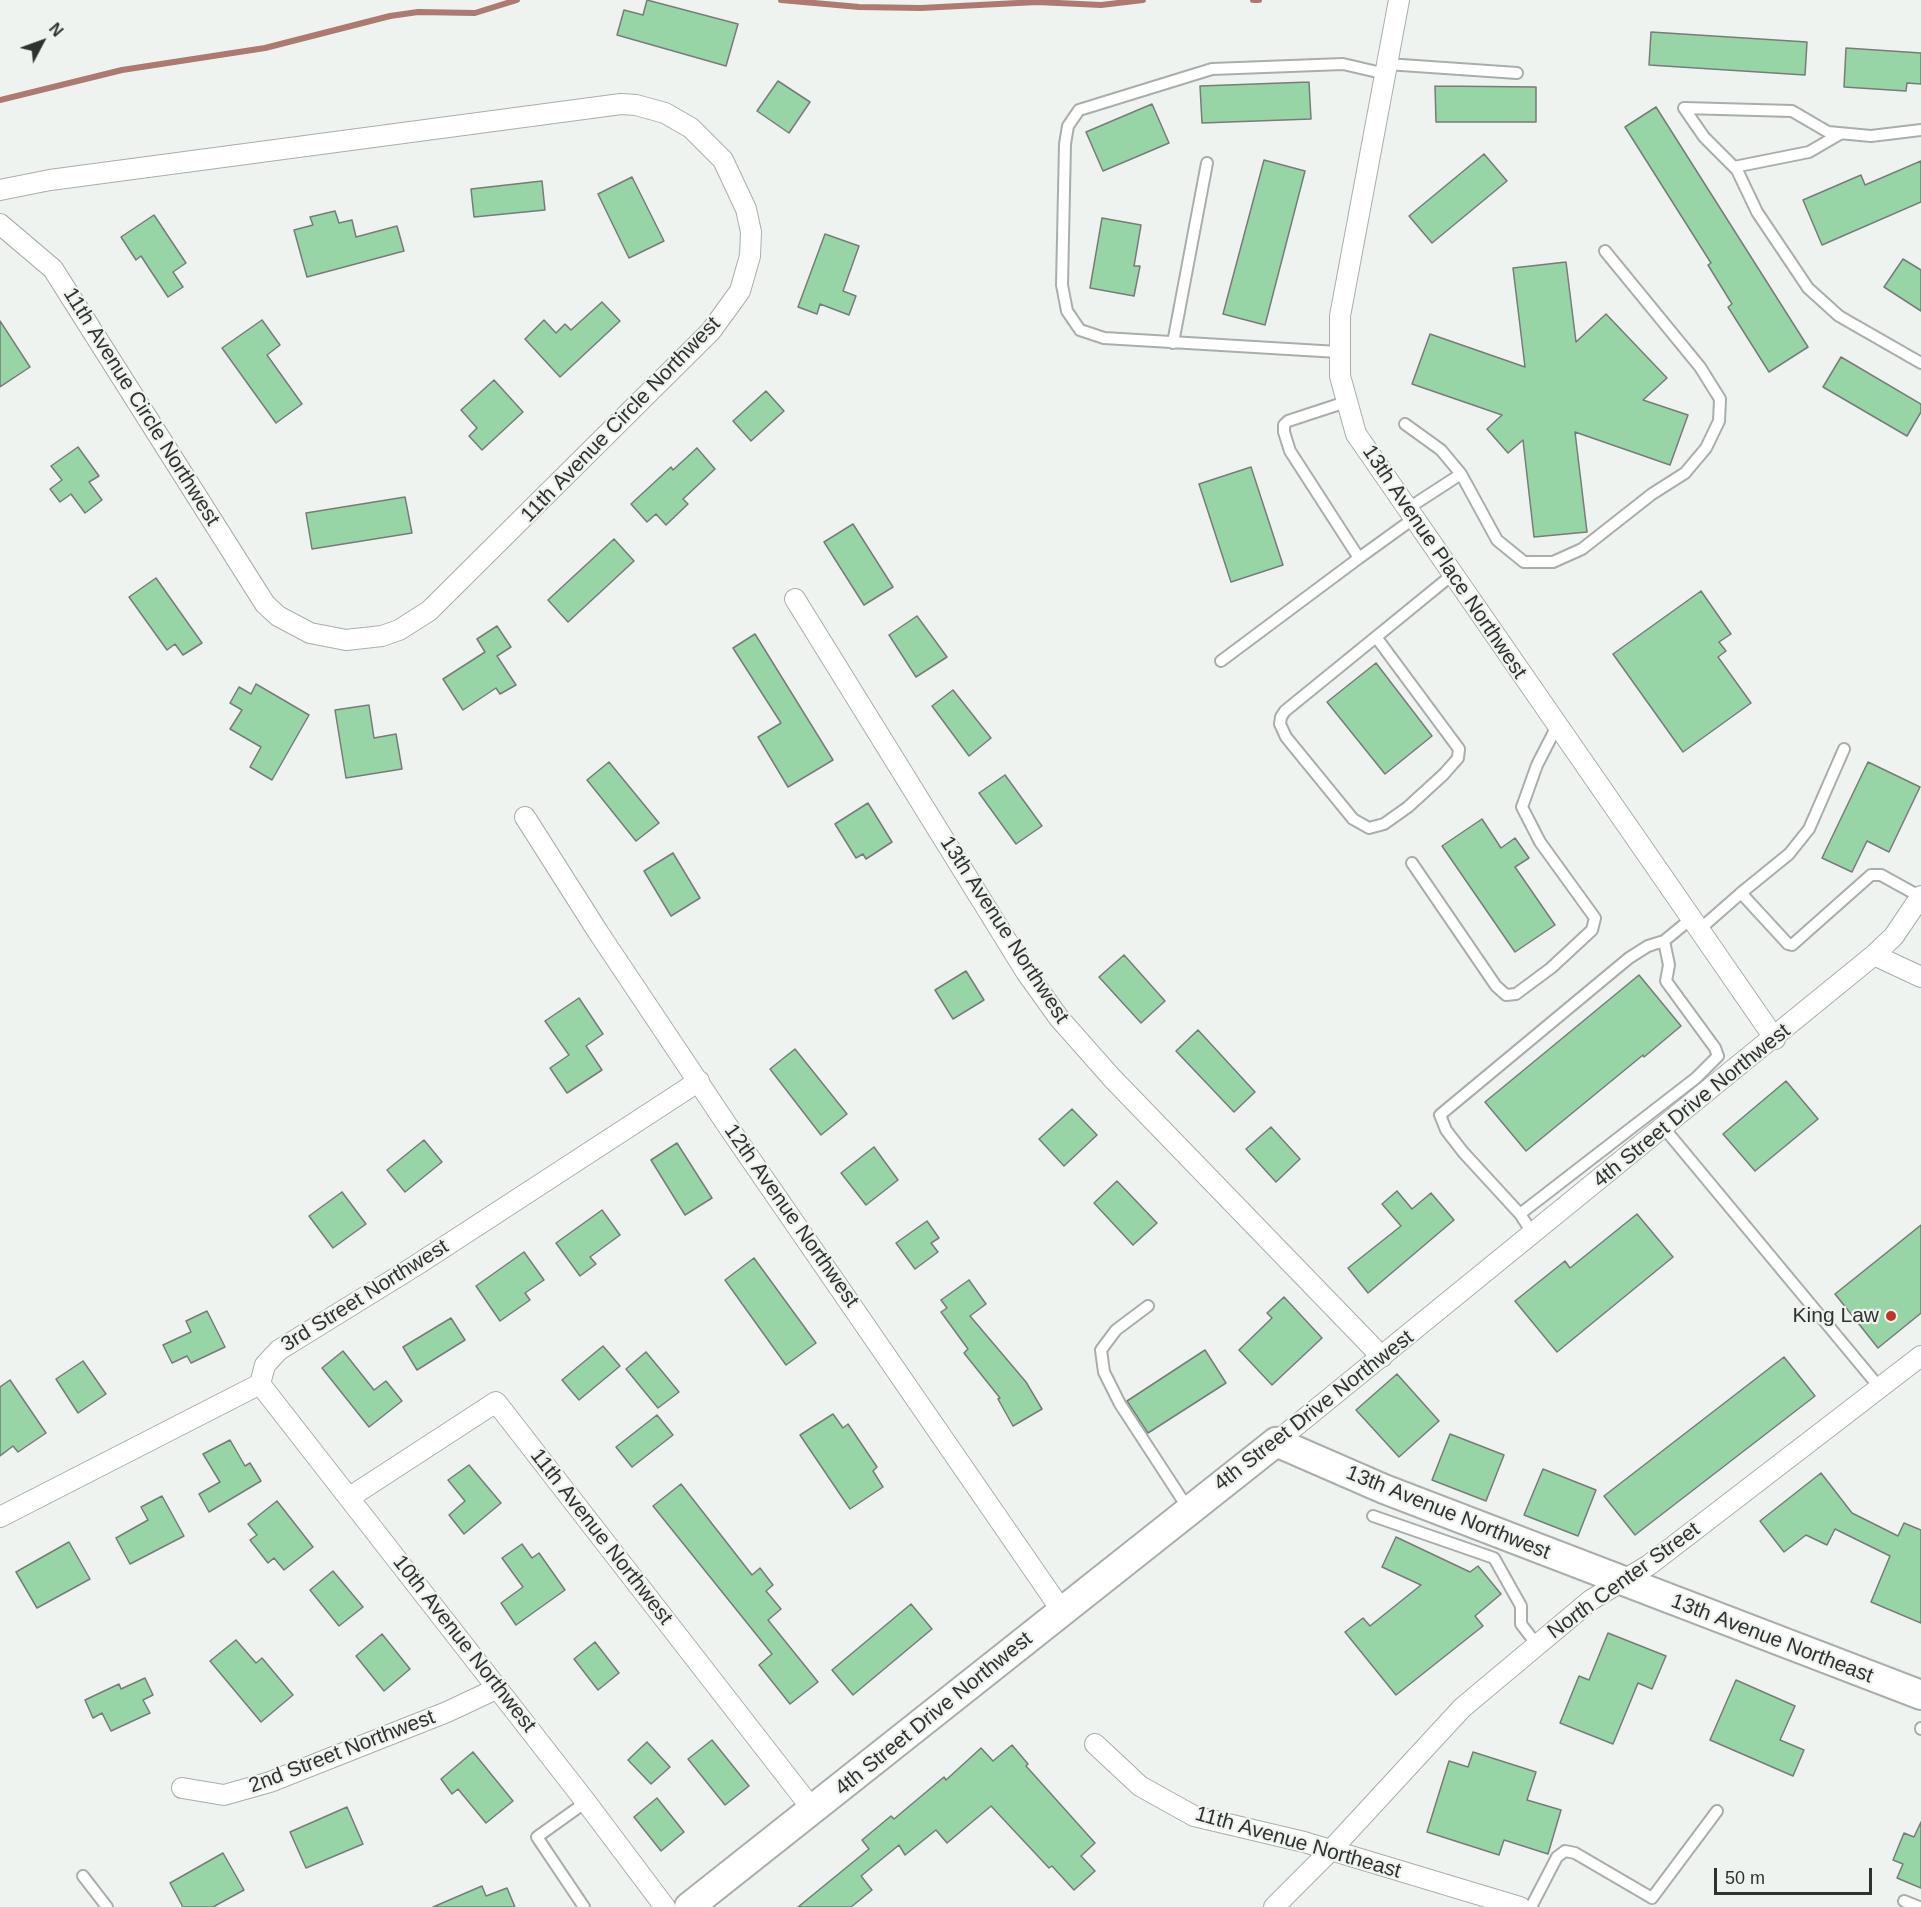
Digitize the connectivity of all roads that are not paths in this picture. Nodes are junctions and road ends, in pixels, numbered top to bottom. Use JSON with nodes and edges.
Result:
{"nodes":[{"id":1,"x":1398,"y":8,"type":"edge"},
{"id":2,"x":1386,"y":69,"type":"junction"},
{"id":3,"x":1517,"y":73,"type":"dead end"},
{"id":4,"x":1921,"y":130,"type":"edge"},
{"id":5,"x":1840,"y":134,"type":"junction"},
{"id":6,"x":1207,"y":163,"type":"dead end"},
{"id":7,"x":1734,"y":167,"type":"junction"},
{"id":8,"x":0,"y":190,"type":"edge"},
{"id":9,"x":0,"y":224,"type":"edge"},
{"id":10,"x":1605,"y":251,"type":"dead end"},
{"id":11,"x":1173,"y":343,"type":"junction"},
{"id":12,"x":1338,"y":352,"type":"junction"},
{"id":13,"x":1921,"y":363,"type":"edge"},
{"id":14,"x":1346,"y":402,"type":"junction"},
{"id":15,"x":1405,"y":424,"type":"dead end"},
{"id":16,"x":1461,"y":474,"type":"junction"},
{"id":17,"x":1410,"y":514,"type":"junction"},
{"id":18,"x":1359,"y":558,"type":"junction"},
{"id":19,"x":1452,"y":575,"type":"junction"},
{"id":20,"x":795,"y":599,"type":"dead end"},
{"id":21,"x":1376,"y":637,"type":"junction"},
{"id":22,"x":1221,"y":662,"type":"dead end"},
{"id":23,"x":1557,"y":726,"type":"junction"},
{"id":24,"x":1844,"y":749,"type":"dead end"},
{"id":25,"x":525,"y":817,"type":"dead end"},
{"id":26,"x":1412,"y":863,"type":"dead end"},
{"id":27,"x":1741,"y":893,"type":"junction"},
{"id":28,"x":1921,"y":896,"type":"edge"},
{"id":29,"x":1696,"y":923,"type":"junction"},
{"id":30,"x":1664,"y":941,"type":"junction"},
{"id":31,"x":1874,"y":956,"type":"junction"},
{"id":32,"x":1921,"y":977,"type":"edge"},
{"id":33,"x":1775,"y":1038,"type":"junction"},
{"id":34,"x":699,"y":1082,"type":"junction"},
{"id":35,"x":1702,"y":1085,"type":"junction"},
{"id":36,"x":1664,"y":1128,"type":"junction"},
{"id":37,"x":1520,"y":1214,"type":"junction"},
{"id":38,"x":1533,"y":1234,"type":"junction"},
{"id":39,"x":1148,"y":1306,"type":"dead end"},
{"id":40,"x":1921,"y":1356,"type":"edge"},
{"id":41,"x":1382,"y":1357,"type":"junction"},
{"id":42,"x":260,"y":1384,"type":"junction"},
{"id":43,"x":1880,"y":1388,"type":"junction"},
{"id":44,"x":1276,"y":1442,"type":"junction"},
{"id":45,"x":350,"y":1497,"type":"junction"},
{"id":46,"x":1190,"y":1510,"type":"junction"},
{"id":47,"x":1373,"y":1516,"type":"dead end"},
{"id":48,"x":0,"y":1517,"type":"edge"},
{"id":49,"x":1500,"y":1547,"type":"junction"},
{"id":50,"x":1622,"y":1582,"type":"junction"},
{"id":51,"x":1062,"y":1611,"type":"junction"},
{"id":52,"x":1537,"y":1645,"type":"junction"},
{"id":53,"x":498,"y":1688,"type":"junction"},
{"id":54,"x":1921,"y":1695,"type":"edge"},
{"id":55,"x":1095,"y":1744,"type":"dead end"},
{"id":56,"x":182,"y":1788,"type":"dead end"},
{"id":57,"x":586,"y":1802,"type":"junction"},
{"id":58,"x":813,"y":1810,"type":"junction"},
{"id":59,"x":1717,"y":1811,"type":"dead end"},
{"id":60,"x":1331,"y":1850,"type":"junction"},
{"id":61,"x":83,"y":1876,"type":"dead end"},
{"id":62,"x":1904,"y":1901,"type":"dead end"},
{"id":63,"x":107,"y":1907,"type":"edge"},
{"id":64,"x":584,"y":1907,"type":"edge"},
{"id":65,"x":665,"y":1907,"type":"edge"},
{"id":66,"x":689,"y":1907,"type":"edge"},
{"id":67,"x":1274,"y":1907,"type":"edge"},
{"id":68,"x":1520,"y":1907,"type":"edge"},
{"id":69,"x":1531,"y":1907,"type":"edge"},
{"id":70,"x":1918,"y":1907,"type":"edge"}],
"edges":[{"from":1,"to":2,"type":"street","name":"13th Avenue Place Northwest"},
{"from":2,"to":3,"type":"lane"},
{"from":2,"to":11,"type":"lane"},
{"from":2,"to":12,"type":"street","name":"13th Avenue Place Northwest"},
{"from":4,"to":5,"type":"lane"},
{"from":5,"to":7,"type":"lane"},
{"from":5,"to":7,"type":"lane"},
{"from":6,"to":11,"type":"lane"},
{"from":7,"to":13,"type":"lane"},
{"from":8,"to":9,"type":"street","name":"11th Avenue Circle Northwest"},
{"from":10,"to":16,"type":"lane"},
{"from":11,"to":12,"type":"lane"},
{"from":12,"to":14,"type":"street","name":"13th Avenue Place Northwest"},
{"from":14,"to":17,"type":"street","name":"13th Avenue Place Northwest"},
{"from":14,"to":18,"type":"lane"},
{"from":15,"to":16,"type":"lane"},
{"from":16,"to":17,"type":"lane"},
{"from":17,"to":18,"type":"lane"},
{"from":17,"to":19,"type":"street","name":"13th Avenue Place Northwest"},
{"from":18,"to":22,"type":"lane"},
{"from":19,"to":21,"type":"lane"},
{"from":19,"to":23,"type":"street","name":"13th Avenue Place Northwest"},
{"from":20,"to":41,"type":"street","name":"13th Avenue Northwest"},
{"from":21,"to":21,"type":"lane"},
{"from":23,"to":26,"type":"lane"},
{"from":23,"to":29,"type":"street","name":"13th Avenue Place Northwest"},
{"from":24,"to":27,"type":"lane"},
{"from":25,"to":34,"type":"street","name":"12th Avenue Northwest"},
{"from":27,"to":28,"type":"lane"},
{"from":27,"to":29,"type":"lane"},
{"from":28,"to":31,"type":"street","name":"4th Street Drive Northwest"},
{"from":29,"to":30,"type":"lane"},
{"from":29,"to":33,"type":"street","name":"13th Avenue Place Northwest"},
{"from":30,"to":35,"type":"lane"},
{"from":30,"to":37,"type":"lane"},
{"from":31,"to":32,"type":"street"},
{"from":31,"to":33,"type":"street","name":"4th Street Drive Northwest"},
{"from":33,"to":35,"type":"street","name":"4th Street Drive Northwest"},
{"from":34,"to":42,"type":"street","name":"3rd Street Northwest"},
{"from":34,"to":51,"type":"street","name":"12th Avenue Northwest"},
{"from":35,"to":36,"type":"street","name":"4th Street Drive Northwest"},
{"from":35,"to":37,"type":"lane"},
{"from":36,"to":38,"type":"street","name":"4th Street Drive Northwest"},
{"from":36,"to":43,"type":"lane"},
{"from":37,"to":38,"type":"lane"},
{"from":38,"to":41,"type":"street","name":"4th Street Drive Northwest"},
{"from":39,"to":46,"type":"lane"},
{"from":40,"to":43,"type":"street","name":"North Center Street"},
{"from":41,"to":44,"type":"street","name":"4th Street Drive Northwest"},
{"from":42,"to":45,"type":"street","name":"10th Avenue Northwest"},
{"from":42,"to":48,"type":"street"},
{"from":43,"to":50,"type":"street","name":"North Center Street"},
{"from":44,"to":46,"type":"main road","name":"4th Street Drive Northwest"},
{"from":44,"to":49,"type":"main road","name":"13th Avenue Northwest"},
{"from":45,"to":53,"type":"street","name":"10th Avenue Northwest"},
{"from":45,"to":58,"type":"street","name":"11th Avenue Northwest"},
{"from":46,"to":51,"type":"main road","name":"4th Street Drive Northwest"},
{"from":47,"to":49,"type":"lane"},
{"from":49,"to":50,"type":"main road","name":"13th Avenue Northwest"},
{"from":49,"to":52,"type":"lane"},
{"from":50,"to":52,"type":"street","name":"North Center Street"},
{"from":50,"to":54,"type":"main road","name":"13th Avenue Northeast"},
{"from":51,"to":58,"type":"main road","name":"4th Street Drive Northwest"},
{"from":52,"to":60,"type":"street","name":"North Center Street"},
{"from":53,"to":56,"type":"street","name":"2nd Street Northwest"},
{"from":53,"to":57,"type":"street","name":"10th Avenue Northwest"},
{"from":55,"to":60,"type":"street","name":"11th Avenue Northeast"},
{"from":57,"to":64,"type":"lane"},
{"from":57,"to":65,"type":"street","name":"10th Avenue Northwest"},
{"from":58,"to":66,"type":"main road","name":"4th Street Drive Northwest"},
{"from":59,"to":69,"type":"lane"},
{"from":60,"to":67,"type":"street","name":"North Center Street"},
{"from":60,"to":68,"type":"street","name":"11th Avenue Northeast"},
{"from":61,"to":63,"type":"lane"},
{"from":62,"to":70,"type":"lane"}]}
